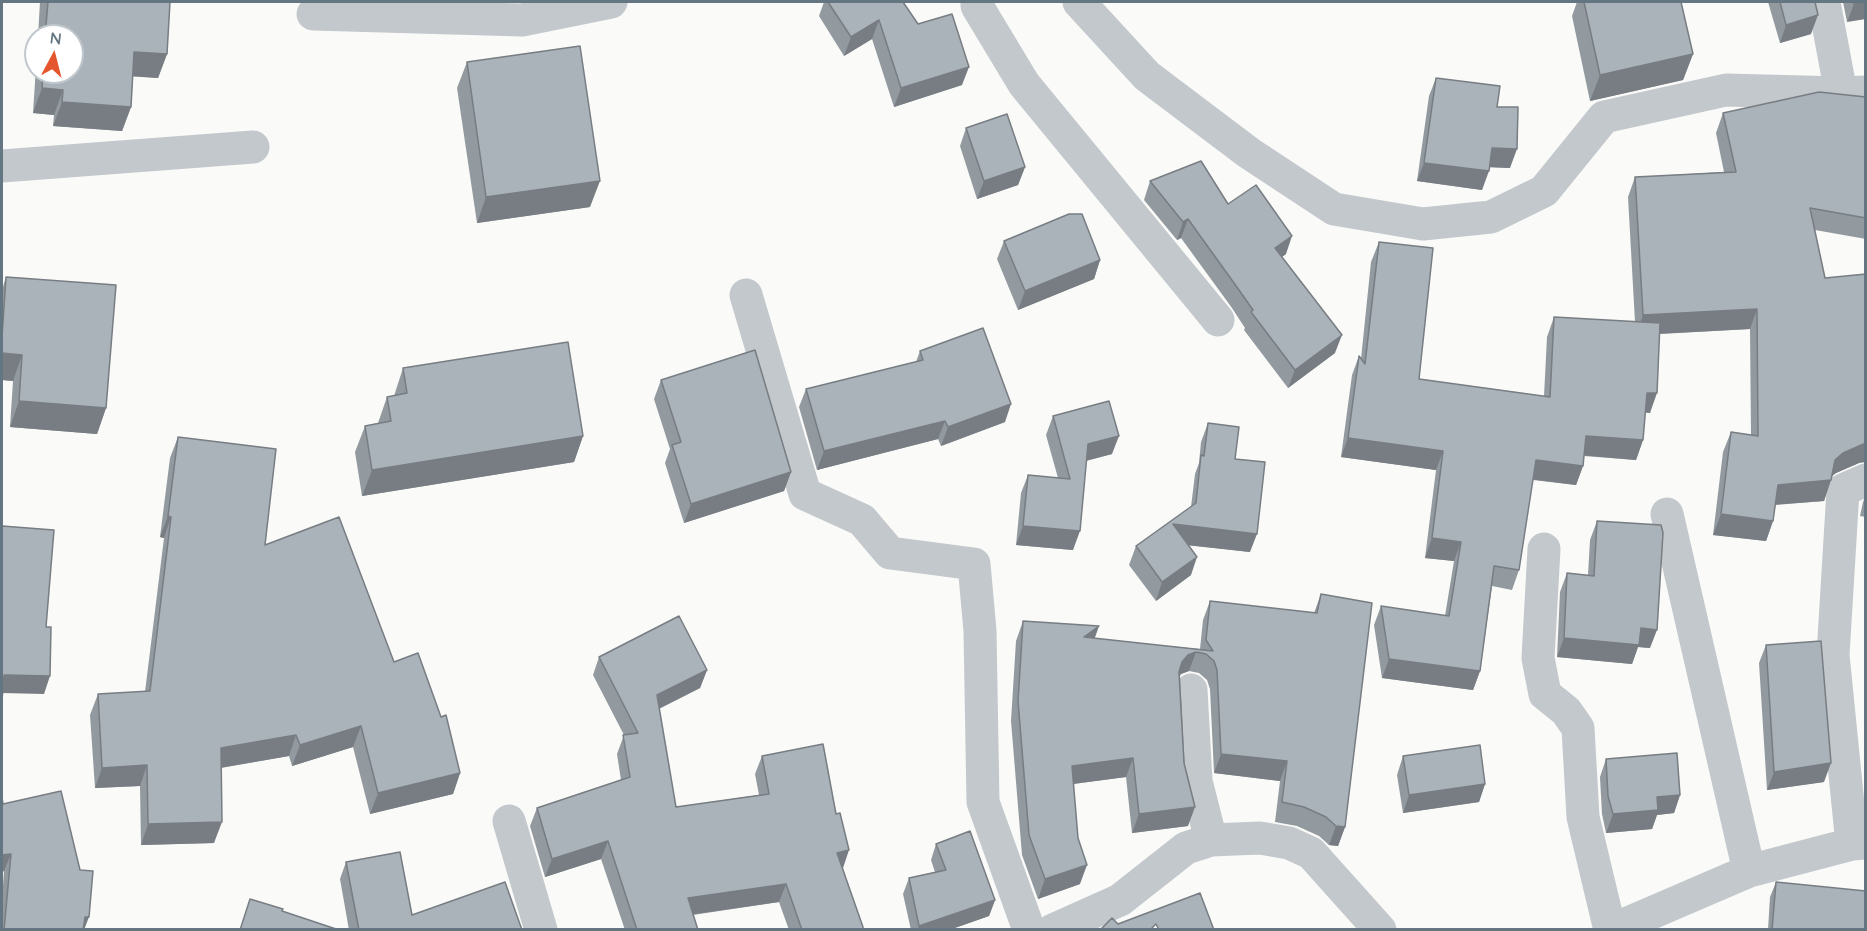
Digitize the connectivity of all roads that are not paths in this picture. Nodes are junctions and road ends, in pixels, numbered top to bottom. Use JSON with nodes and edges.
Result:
{"nodes":[{"id":1,"x":611,"y":2,"type":"edge"},
{"id":2,"x":977,"y":2,"type":"edge"},
{"id":3,"x":1079,"y":2,"type":"edge"},
{"id":4,"x":1824,"y":2,"type":"edge"},
{"id":5,"x":313,"y":14,"type":"dead end"},
{"id":6,"x":1853,"y":93,"type":"edge"},
{"id":7,"x":253,"y":147,"type":"dead end"},
{"id":8,"x":2,"y":166,"type":"edge"},
{"id":9,"x":746,"y":295,"type":"dead end"},
{"id":10,"x":1218,"y":320,"type":"dead end"},
{"id":11,"x":1866,"y":480,"type":"edge"},
{"id":12,"x":1667,"y":514,"type":"dead end"},
{"id":13,"x":1544,"y":549,"type":"dead end"},
{"id":14,"x":1191,"y":690,"type":"dead end"},
{"id":15,"x":509,"y":820,"type":"dead end"},
{"id":16,"x":1211,"y":840,"type":"junction"},
{"id":17,"x":1859,"y":844,"type":"edge"},
{"id":18,"x":1749,"y":871,"type":"junction"},
{"id":19,"x":541,"y":930,"type":"edge"},
{"id":20,"x":1029,"y":930,"type":"edge"},
{"id":21,"x":1053,"y":930,"type":"edge"},
{"id":22,"x":1380,"y":930,"type":"edge"},
{"id":23,"x":1611,"y":930,"type":"edge"}],
"edges":[{"from":1,"to":5,"type":"street"},
{"from":2,"to":10,"type":"street"},
{"from":3,"to":6,"type":"street"},
{"from":4,"to":6,"type":"street"},
{"from":7,"to":8,"type":"street"},
{"from":9,"to":20,"type":"street"},
{"from":11,"to":17,"type":"street"},
{"from":12,"to":18,"type":"street"},
{"from":13,"to":23,"type":"street"},
{"from":14,"to":16,"type":"street"},
{"from":15,"to":19,"type":"street"},
{"from":16,"to":21,"type":"street"},
{"from":16,"to":22,"type":"street"},
{"from":17,"to":18,"type":"street"},
{"from":18,"to":23,"type":"street"}]}
